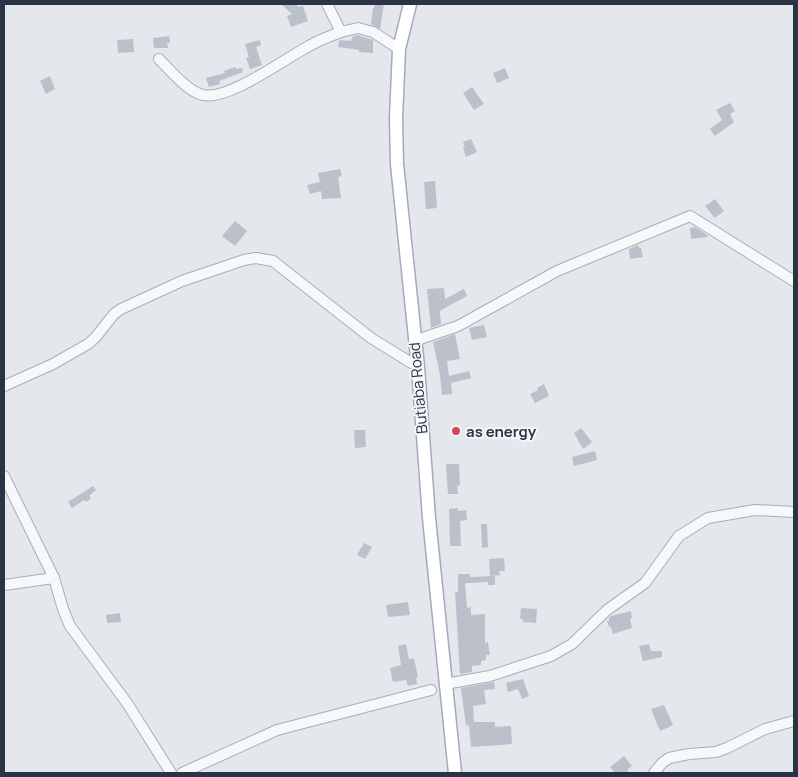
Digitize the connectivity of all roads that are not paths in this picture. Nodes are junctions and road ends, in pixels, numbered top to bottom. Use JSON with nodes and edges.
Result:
{"nodes":[{"id":1,"x":327,"y":4,"type":"edge"},
{"id":2,"x":410,"y":4,"type":"edge"},
{"id":3,"x":341,"y":32,"type":"junction"},
{"id":4,"x":399,"y":49,"type":"junction"},
{"id":5,"x":159,"y":59,"type":"dead end"},
{"id":6,"x":794,"y":281,"type":"edge"},
{"id":7,"x":414,"y":341,"type":"junction"},
{"id":8,"x":418,"y":367,"type":"junction"},
{"id":9,"x":4,"y":386,"type":"edge"},
{"id":10,"x":4,"y":476,"type":"edge"},
{"id":11,"x":794,"y":512,"type":"edge"},
{"id":12,"x":54,"y":578,"type":"junction"},
{"id":13,"x":4,"y":585,"type":"edge"},
{"id":14,"x":445,"y":684,"type":"junction"},
{"id":15,"x":431,"y":690,"type":"dead end"},
{"id":16,"x":794,"y":721,"type":"edge"},
{"id":17,"x":171,"y":773,"type":"edge"},
{"id":18,"x":182,"y":773,"type":"edge"},
{"id":19,"x":455,"y":773,"type":"edge"},
{"id":20,"x":654,"y":773,"type":"edge"}],
"edges":[{"from":1,"to":3,"type":"street"},
{"from":2,"to":4,"type":"main road","name":"Butiaba Road"},
{"from":3,"to":4,"type":"street"},
{"from":3,"to":5,"type":"street"},
{"from":4,"to":7,"type":"main road","name":"Butiaba Road"},
{"from":6,"to":7,"type":"street"},
{"from":7,"to":8,"type":"main road","name":"Butiaba Road"},
{"from":8,"to":9,"type":"street"},
{"from":8,"to":14,"type":"main road","name":"Butiaba Road"},
{"from":10,"to":12,"type":"street"},
{"from":11,"to":14,"type":"street"},
{"from":12,"to":13,"type":"street"},
{"from":12,"to":17,"type":"street"},
{"from":14,"to":19,"type":"main road","name":"Butiaba Road"},
{"from":15,"to":18,"type":"street"},
{"from":16,"to":20,"type":"street"}]}
